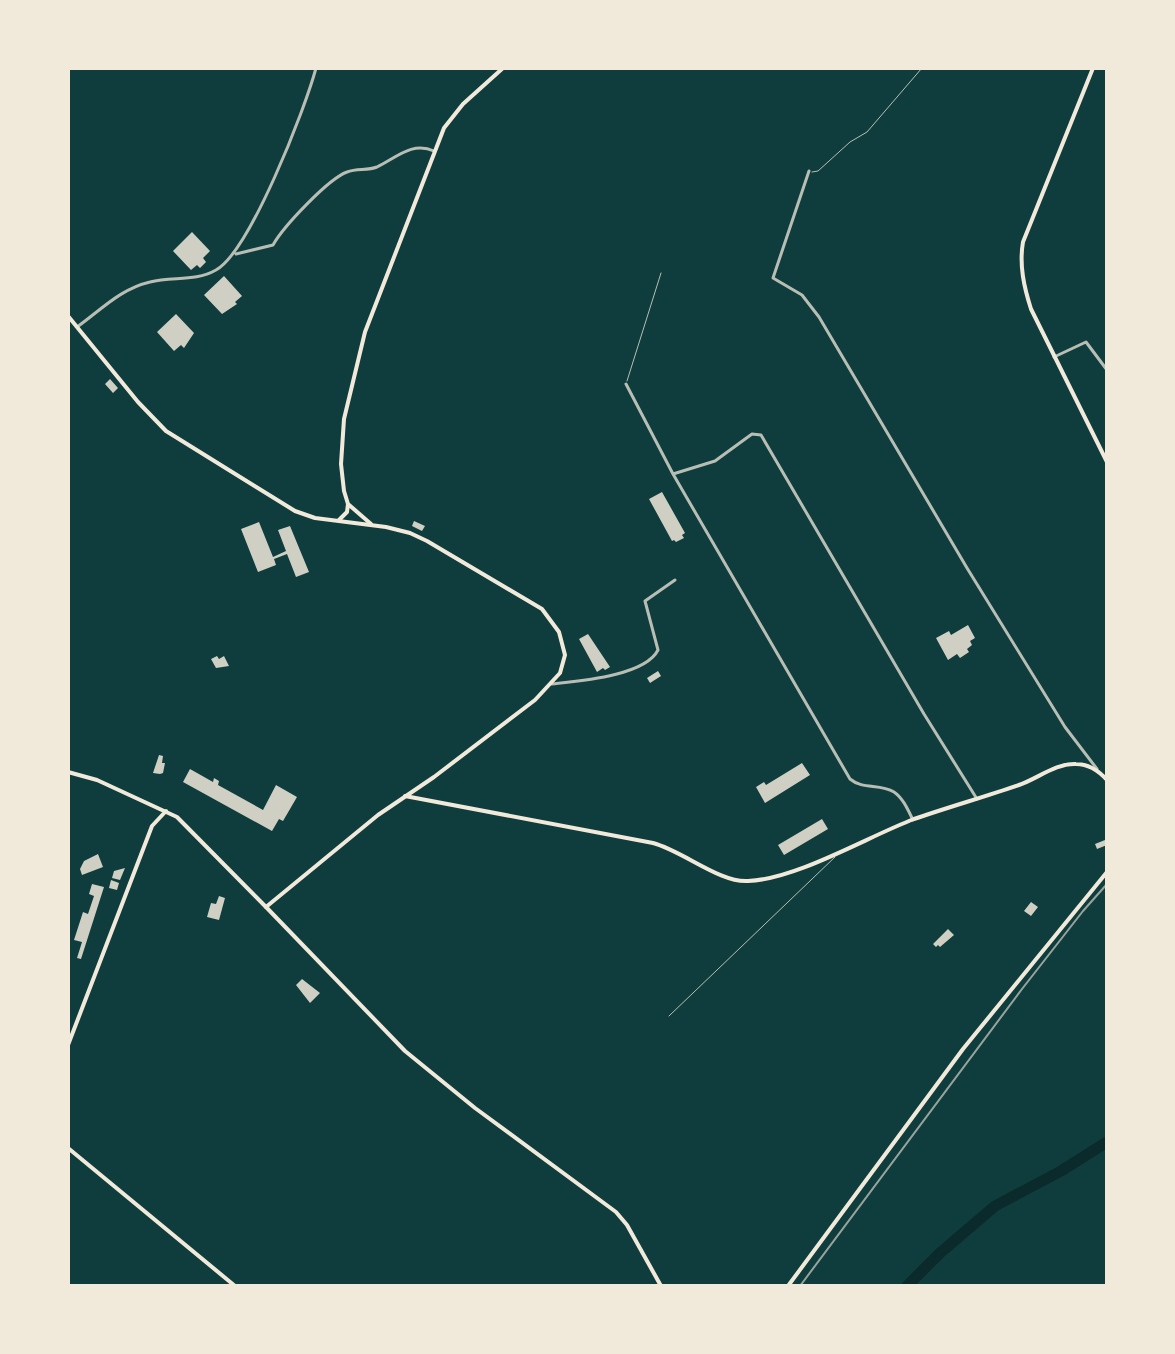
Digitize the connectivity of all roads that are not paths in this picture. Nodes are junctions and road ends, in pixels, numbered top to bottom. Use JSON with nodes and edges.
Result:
{"nodes":[{"id":1,"x":316,"y":68,"type":"edge"},
{"id":2,"x":503,"y":68,"type":"edge"},
{"id":3,"x":922,"y":68,"type":"edge"},
{"id":4,"x":1093,"y":68,"type":"edge"},
{"id":5,"x":434,"y":151,"type":"junction"},
{"id":6,"x":809,"y":171,"type":"joint"},
{"id":7,"x":235,"y":254,"type":"junction"},
{"id":8,"x":661,"y":273,"type":"dead end"},
{"id":9,"x":68,"y":316,"type":"edge"},
{"id":10,"x":77,"y":327,"type":"junction"},
{"id":11,"x":1054,"y":357,"type":"junction"},
{"id":12,"x":1107,"y":370,"type":"edge"},
{"id":13,"x":626,"y":384,"type":"joint"},
{"id":14,"x":1107,"y":462,"type":"edge"},
{"id":15,"x":673,"y":474,"type":"junction"},
{"id":16,"x":348,"y":504,"type":"junction"},
{"id":17,"x":339,"y":520,"type":"junction"},
{"id":18,"x":371,"y":524,"type":"junction"},
{"id":19,"x":675,"y":580,"type":"dead end"},
{"id":20,"x":552,"y":684,"type":"junction"},
{"id":21,"x":1097,"y":769,"type":"junction"},
{"id":22,"x":68,"y":772,"type":"edge"},
{"id":23,"x":1107,"y":780,"type":"edge"},
{"id":24,"x":405,"y":796,"type":"junction"},
{"id":25,"x":977,"y":799,"type":"junction"},
{"id":26,"x":166,"y":811,"type":"junction"},
{"id":27,"x":913,"y":820,"type":"junction"},
{"id":28,"x":843,"y":850,"type":"junction"},
{"id":29,"x":1107,"y":872,"type":"edge"},
{"id":30,"x":266,"y":907,"type":"junction"},
{"id":31,"x":669,"y":1016,"type":"dead end"},
{"id":32,"x":68,"y":1045,"type":"edge"},
{"id":33,"x":68,"y":1148,"type":"edge"},
{"id":34,"x":235,"y":1286,"type":"edge"},
{"id":35,"x":661,"y":1286,"type":"edge"},
{"id":36,"x":788,"y":1286,"type":"edge"}],
"edges":[{"from":1,"to":7,"type":"street"},
{"from":2,"to":5,"type":"main road"},
{"from":3,"to":6,"type":"lane"},
{"from":4,"to":11,"type":"main road"},
{"from":5,"to":7,"type":"street"},
{"from":5,"to":16,"type":"main road"},
{"from":6,"to":21,"type":"street"},
{"from":7,"to":10,"type":"street"},
{"from":8,"to":13,"type":"lane"},
{"from":9,"to":10,"type":"main road"},
{"from":10,"to":17,"type":"main road"},
{"from":11,"to":12,"type":"street"},
{"from":11,"to":14,"type":"main road"},
{"from":13,"to":15,"type":"street"},
{"from":15,"to":25,"type":"street"},
{"from":15,"to":27,"type":"street"},
{"from":16,"to":17,"type":"main road"},
{"from":16,"to":18,"type":"main road"},
{"from":17,"to":18,"type":"main road"},
{"from":18,"to":20,"type":"main road"},
{"from":19,"to":20,"type":"street"},
{"from":20,"to":24,"type":"main road"},
{"from":21,"to":23,"type":"main road"},
{"from":21,"to":25,"type":"main road"},
{"from":22,"to":26,"type":"main road"},
{"from":24,"to":28,"type":"main road"},
{"from":24,"to":30,"type":"main road"},
{"from":25,"to":27,"type":"main road"},
{"from":26,"to":30,"type":"main road"},
{"from":26,"to":32,"type":"main road"},
{"from":27,"to":28,"type":"main road"},
{"from":28,"to":31,"type":"lane"},
{"from":29,"to":36,"type":"main road"},
{"from":30,"to":35,"type":"main road"},
{"from":33,"to":34,"type":"main road"}]}
